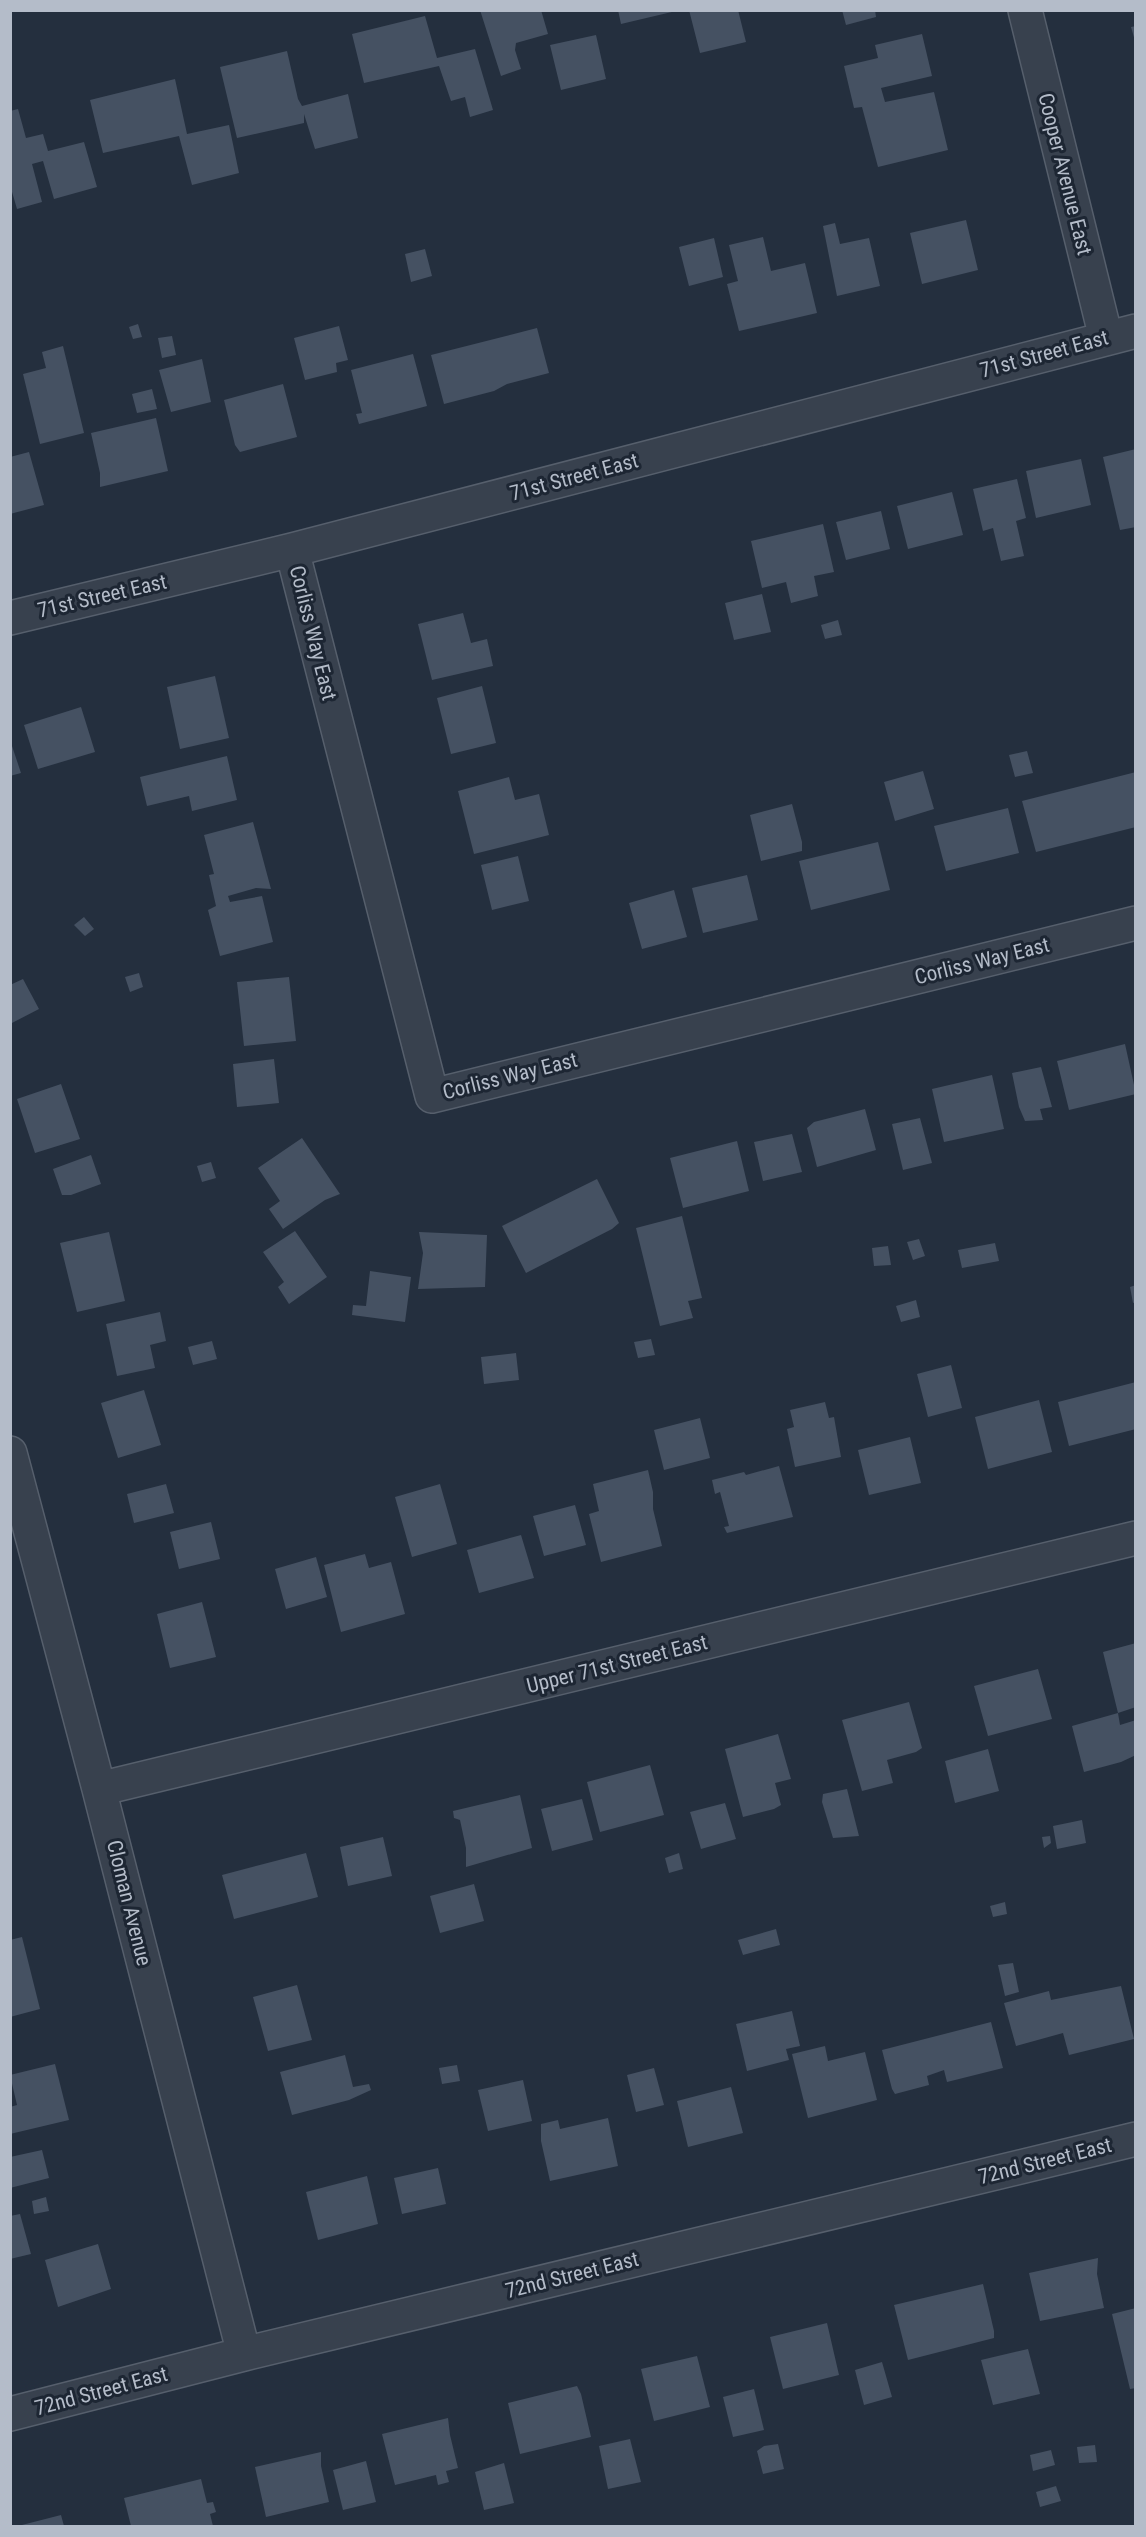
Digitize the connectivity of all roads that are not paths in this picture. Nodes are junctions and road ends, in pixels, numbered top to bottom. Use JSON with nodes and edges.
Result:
{"nodes":[{"id":1,"x":1025,"y":10,"type":"edge"},
{"id":2,"x":1121,"y":335,"type":"edge"},
{"id":3,"x":292,"y":550,"type":"junction"},
{"id":4,"x":10,"y":618,"type":"edge"},
{"id":5,"x":1136,"y":923,"type":"edge"},
{"id":6,"x":10,"y":1453,"type":"edge"},
{"id":7,"x":1136,"y":1539,"type":"edge"},
{"id":8,"x":99,"y":1789,"type":"junction"},
{"id":9,"x":1136,"y":2139,"type":"edge"},
{"id":10,"x":244,"y":2354,"type":"junction"},
{"id":11,"x":10,"y":2414,"type":"edge"}],
"edges":[{"from":1,"to":2,"type":"street","name":"Cooper Avenue East"},
{"from":2,"to":3,"type":"street","name":"71st Street East"},
{"from":3,"to":4,"type":"street","name":"71st Street East"},
{"from":3,"to":5,"type":"street","name":"Corliss Way East"},
{"from":6,"to":8,"type":"street","name":"Cloman Avenue"},
{"from":7,"to":8,"type":"street","name":"Upper 71st Street East"},
{"from":8,"to":10,"type":"street","name":"Cloman Avenue"},
{"from":9,"to":10,"type":"street","name":"72nd Street East"},
{"from":10,"to":11,"type":"street","name":"72nd Street East"}]}
